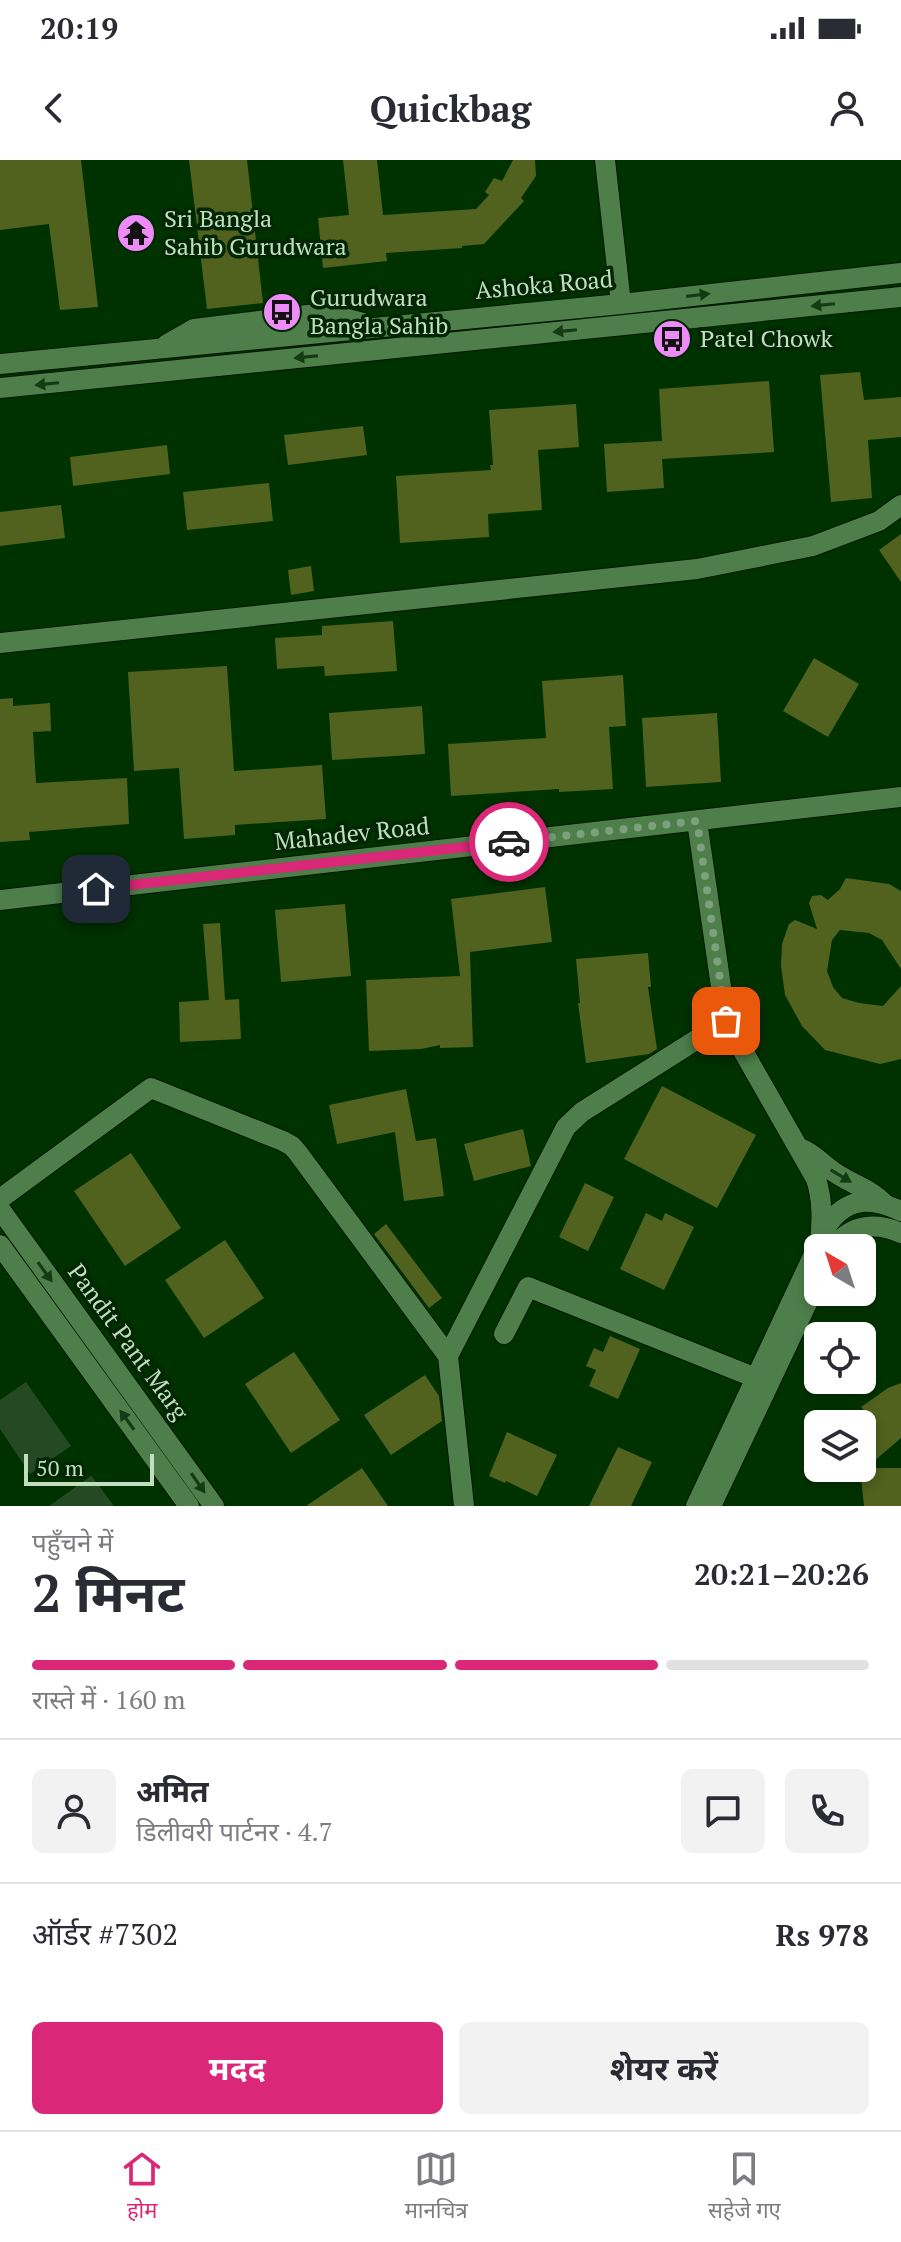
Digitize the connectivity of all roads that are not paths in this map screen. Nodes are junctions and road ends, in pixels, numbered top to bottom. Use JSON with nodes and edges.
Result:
{"nodes":[{"id":1,"x":605,"y":160,"type":"edge"},
{"id":2,"x":901,"y":273,"type":"edge"},
{"id":3,"x":901,"y":297,"type":"edge"},
{"id":4,"x":621,"y":304,"type":"junction"},
{"id":5,"x":0,"y":364,"type":"edge"},
{"id":6,"x":0,"y":388,"type":"edge"},
{"id":7,"x":901,"y":505,"type":"edge"},
{"id":8,"x":0,"y":643,"type":"edge"},
{"id":9,"x":901,"y":797,"type":"edge"},
{"id":10,"x":697,"y":821,"type":"junction"},
{"id":11,"x":0,"y":900,"type":"edge"},
{"id":12,"x":726,"y":1021,"type":"junction"},
{"id":13,"x":799,"y":1147,"type":"junction"},
{"id":14,"x":0,"y":1199,"type":"edge"},
{"id":15,"x":0,"y":1209,"type":"edge"},
{"id":16,"x":895,"y":1219,"type":"edge"},
{"id":17,"x":826,"y":1234,"type":"edge"},
{"id":18,"x":828,"y":1234,"type":"edge"},
{"id":19,"x":848,"y":1234,"type":"edge"},
{"id":20,"x":0,"y":1245,"type":"edge"},
{"id":21,"x":804,"y":1289,"type":"edge"},
{"id":22,"x":806,"y":1306,"type":"edge"},
{"id":23,"x":504,"y":1334,"type":"dead end"},
{"id":24,"x":448,"y":1356,"type":"junction"},
{"id":25,"x":756,"y":1378,"type":"junction"},
{"id":26,"x":189,"y":1506,"type":"edge"},
{"id":27,"x":214,"y":1506,"type":"edge"},
{"id":28,"x":464,"y":1506,"type":"edge"},
{"id":29,"x":696,"y":1506,"type":"edge"},
{"id":30,"x":711,"y":1506,"type":"edge"}],
"edges":[{"from":1,"to":4,"type":"street"},
{"from":4,"to":2,"type":"street","name":"Ashoka Road","one_way":true},
{"from":3,"to":6,"type":"street","name":"Ashoka Road","one_way":true},
{"from":4,"to":5,"type":"street","name":"Ashoka Road"},
{"from":7,"to":8,"type":"street"},
{"from":9,"to":10,"type":"street","name":"Mahadev Road"},
{"from":10,"to":11,"type":"street","name":"Mahadev Road"},
{"from":10,"to":12,"type":"street"},
{"from":12,"to":13,"type":"street"},
{"from":12,"to":24,"type":"street"},
{"from":13,"to":16,"type":"street","one_way":true},
{"from":13,"to":17,"type":"street"},
{"from":14,"to":24,"type":"street"},
{"from":15,"to":27,"type":"street","name":"Pandit Pant Marg","one_way":true},
{"from":16,"to":18,"type":"street"},
{"from":16,"to":19,"type":"street"},
{"from":26,"to":20,"type":"street","name":"Pandit Pant Marg","one_way":true},
{"from":21,"to":25,"type":"street"},
{"from":22,"to":30,"type":"street"},
{"from":23,"to":25,"type":"street"},
{"from":24,"to":28,"type":"street"},
{"from":25,"to":29,"type":"street"}]}
